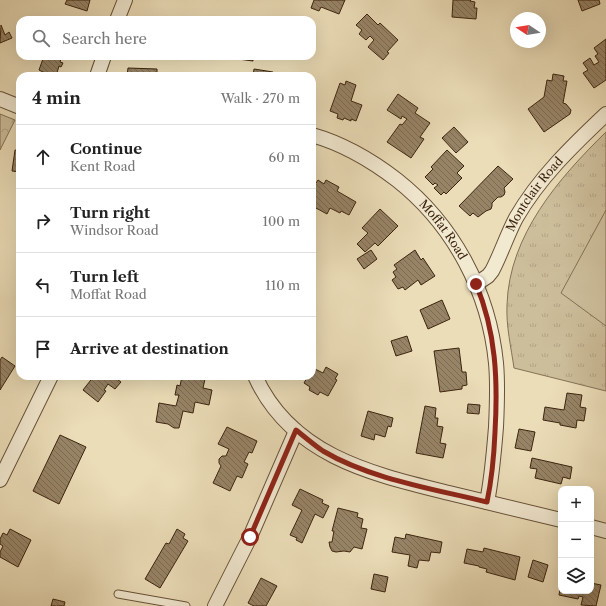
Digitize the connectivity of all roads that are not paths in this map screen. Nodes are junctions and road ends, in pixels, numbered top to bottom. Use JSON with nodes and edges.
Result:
{"nodes":[{"id":1,"x":125,"y":0,"type":"edge"},
{"id":2,"x":119,"y":16,"type":"edge"},
{"id":3,"x":103,"y":60,"type":"edge"},
{"id":4,"x":98,"y":72,"type":"edge"},
{"id":5,"x":0,"y":99,"type":"edge"},
{"id":6,"x":16,"y":106,"type":"edge"},
{"id":7,"x":606,"y":114,"type":"edge"},
{"id":8,"x":316,"y":136,"type":"edge"},
{"id":9,"x":476,"y":284,"type":"junction"},
{"id":10,"x":49,"y":380,"type":"edge"},
{"id":11,"x":257,"y":380,"type":"edge"},
{"id":12,"x":296,"y":430,"type":"junction"},
{"id":13,"x":0,"y":480,"type":"edge"},
{"id":14,"x":487,"y":502,"type":"junction"},
{"id":15,"x":558,"y":519,"type":"edge"},
{"id":16,"x":594,"y":528,"type":"edge"},
{"id":17,"x":606,"y":531,"type":"edge"},
{"id":18,"x":118,"y":594,"type":"dead end"},
{"id":19,"x":186,"y":606,"type":"edge"},
{"id":20,"x":215,"y":606,"type":"edge"}],
"edges":[{"from":1,"to":2,"type":"street"},
{"from":3,"to":4,"type":"street"},
{"from":5,"to":6,"type":"street"},
{"from":7,"to":9,"type":"street","name":"Montclair Road"},
{"from":8,"to":9,"type":"street","name":"Moffat Road"},
{"from":9,"to":14,"type":"street","name":"Moffat Road"},
{"from":10,"to":13,"type":"street"},
{"from":11,"to":12,"type":"street"},
{"from":12,"to":14,"type":"street"},
{"from":12,"to":20,"type":"street"},
{"from":14,"to":15,"type":"street"},
{"from":16,"to":17,"type":"street"},
{"from":18,"to":19,"type":"lane"}]}
